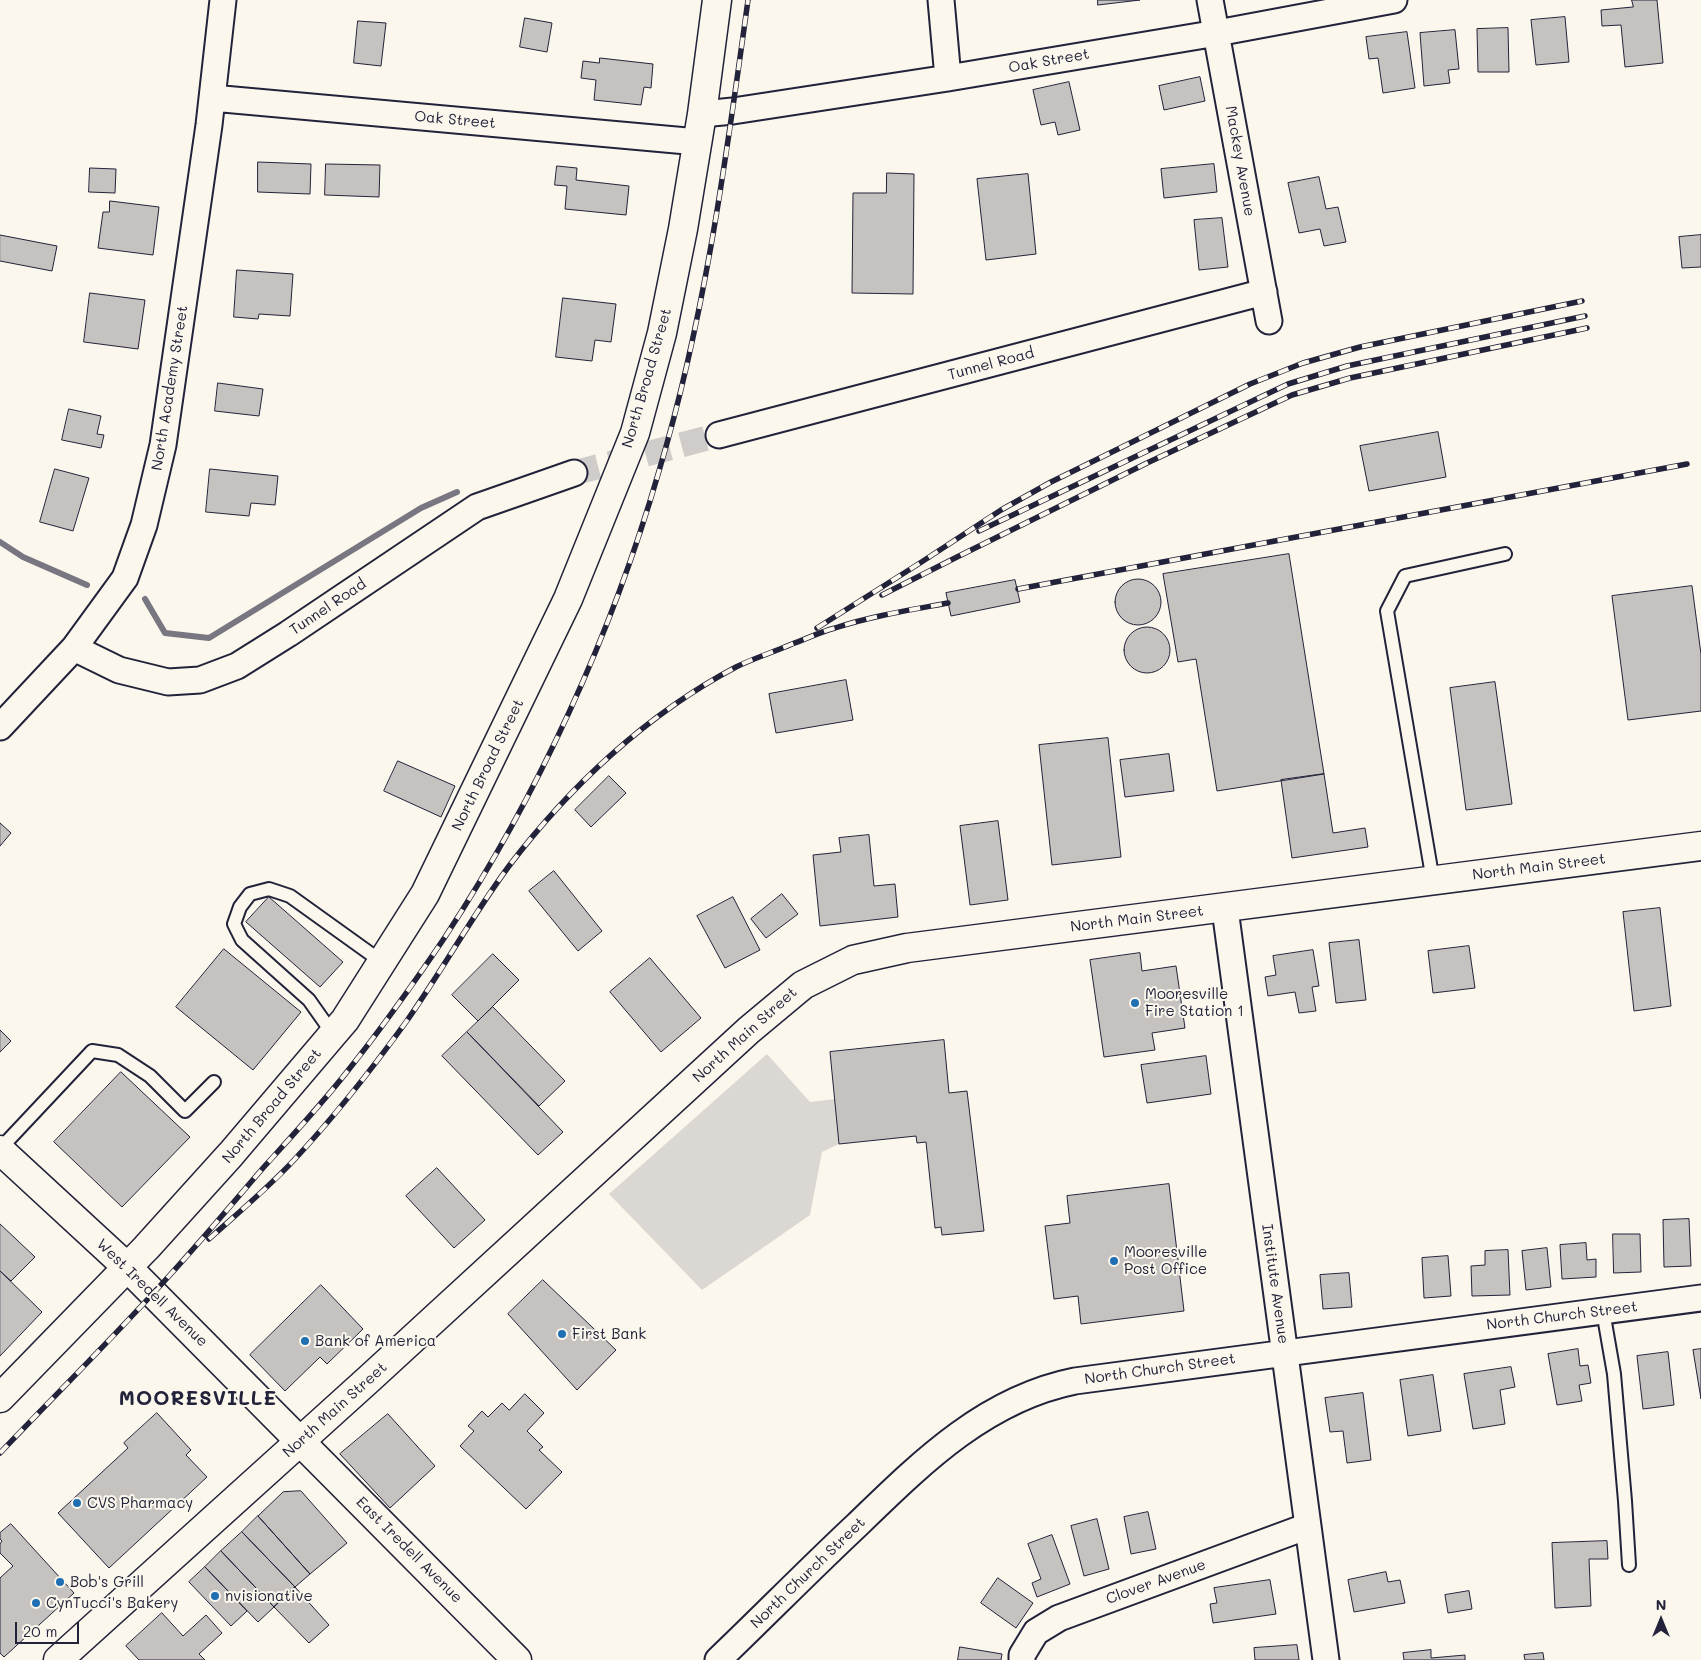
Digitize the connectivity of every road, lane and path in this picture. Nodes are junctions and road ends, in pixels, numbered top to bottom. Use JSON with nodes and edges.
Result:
{"nodes":[{"id":1,"x":223,"y":0,"type":"edge"},
{"id":2,"x":717,"y":0,"type":"edge"},
{"id":3,"x":941,"y":0,"type":"edge"},
{"id":4,"x":1210,"y":0,"type":"edge"},
{"id":5,"x":1394,"y":0,"type":"edge"},
{"id":6,"x":1217,"y":33,"type":"junction"},
{"id":7,"x":948,"y":78,"type":"junction"},
{"id":8,"x":212,"y":98,"type":"junction"},
{"id":9,"x":702,"y":114,"type":"junction"},
{"id":10,"x":698,"y":142,"type":"junction"},
{"id":11,"x":1264,"y":292,"type":"junction"},
{"id":12,"x":1269,"y":321,"type":"dead end"},
{"id":13,"x":719,"y":435,"type":"tunnel mouth"},
{"id":14,"x":574,"y":474,"type":"tunnel mouth"},
{"id":15,"x":1505,"y":554,"type":"dead end"},
{"id":16,"x":74,"y":648,"type":"junction"},
{"id":17,"x":0,"y":727,"type":"edge"},
{"id":18,"x":1701,"y":846,"type":"edge"},
{"id":19,"x":1433,"y":881,"type":"junction"},
{"id":20,"x":1225,"y":908,"type":"junction"},
{"id":21,"x":382,"y":962,"type":"junction"},
{"id":22,"x":333,"y":1034,"type":"junction"},
{"id":23,"x":214,"y":1082,"type":"dead end"},
{"id":24,"x":0,"y":1149,"type":"edge"},
{"id":25,"x":128,"y":1268,"type":"junction"},
{"id":26,"x":1701,"y":1298,"type":"edge"},
{"id":27,"x":1603,"y":1311,"type":"junction"},
{"id":28,"x":1285,"y":1352,"type":"junction"},
{"id":29,"x":0,"y":1398,"type":"edge"},
{"id":30,"x":301,"y":1441,"type":"junction"},
{"id":31,"x":1308,"y":1526,"type":"junction"},
{"id":32,"x":1628,"y":1565,"type":"dead end"},
{"id":33,"x":58,"y":1660,"type":"edge"},
{"id":34,"x":517,"y":1660,"type":"edge"},
{"id":35,"x":718,"y":1660,"type":"edge"},
{"id":36,"x":1022,"y":1660,"type":"edge"},
{"id":37,"x":1326,"y":1660,"type":"edge"}],
"edges":[{"from":1,"to":8,"type":"street","name":"North Academy Street"},
{"from":2,"to":9,"type":"main road","name":"North Broad Street"},
{"from":3,"to":7,"type":"street"},
{"from":4,"to":6,"type":"street","name":"Mackey Avenue"},
{"from":5,"to":6,"type":"street","name":"Oak Street"},
{"from":6,"to":7,"type":"street","name":"Oak Street"},
{"from":6,"to":11,"type":"street","name":"Mackey Avenue"},
{"from":7,"to":9,"type":"street","name":"Oak Street"},
{"from":8,"to":10,"type":"street","name":"Oak Street"},
{"from":8,"to":16,"type":"street","name":"North Academy Street"},
{"from":9,"to":10,"type":"main road","name":"North Broad Street"},
{"from":10,"to":21,"type":"main road","name":"North Broad Street"},
{"from":11,"to":12,"type":"street","name":"Mackey Avenue"},
{"from":11,"to":13,"type":"street","name":"Tunnel Road"},
{"from":14,"to":16,"type":"street","name":"Tunnel Road"},
{"from":15,"to":19,"type":"lane"},
{"from":16,"to":17,"type":"street","name":"North Academy Street"},
{"from":18,"to":19,"type":"main road","name":"North Main Street"},
{"from":19,"to":20,"type":"main road","name":"North Main Street"},
{"from":20,"to":28,"type":"street","name":"Institute Avenue"},
{"from":20,"to":30,"type":"main road","name":"North Main Street"},
{"from":21,"to":22,"type":"main road","name":"North Broad Street"},
{"from":21,"to":22,"type":"lane"},
{"from":22,"to":25,"type":"main road","name":"North Broad Street"},
{"from":23,"to":24,"type":"lane"},
{"from":24,"to":25,"type":"main road","name":"West Iredell Avenue"},
{"from":25,"to":29,"type":"main road","name":"North Broad Street"},
{"from":25,"to":30,"type":"main road","name":"West Iredell Avenue"},
{"from":26,"to":27,"type":"street","name":"North Church Street"},
{"from":27,"to":28,"type":"street","name":"North Church Street"},
{"from":27,"to":32,"type":"lane"},
{"from":28,"to":31,"type":"street","name":"Institute Avenue"},
{"from":28,"to":35,"type":"street","name":"North Church Street"},
{"from":30,"to":33,"type":"main road","name":"North Main Street"},
{"from":30,"to":34,"type":"main road","name":"East Iredell Avenue"},
{"from":31,"to":36,"type":"street","name":"Clover Avenue"},
{"from":31,"to":37,"type":"street","name":"Institute Avenue"}]}
